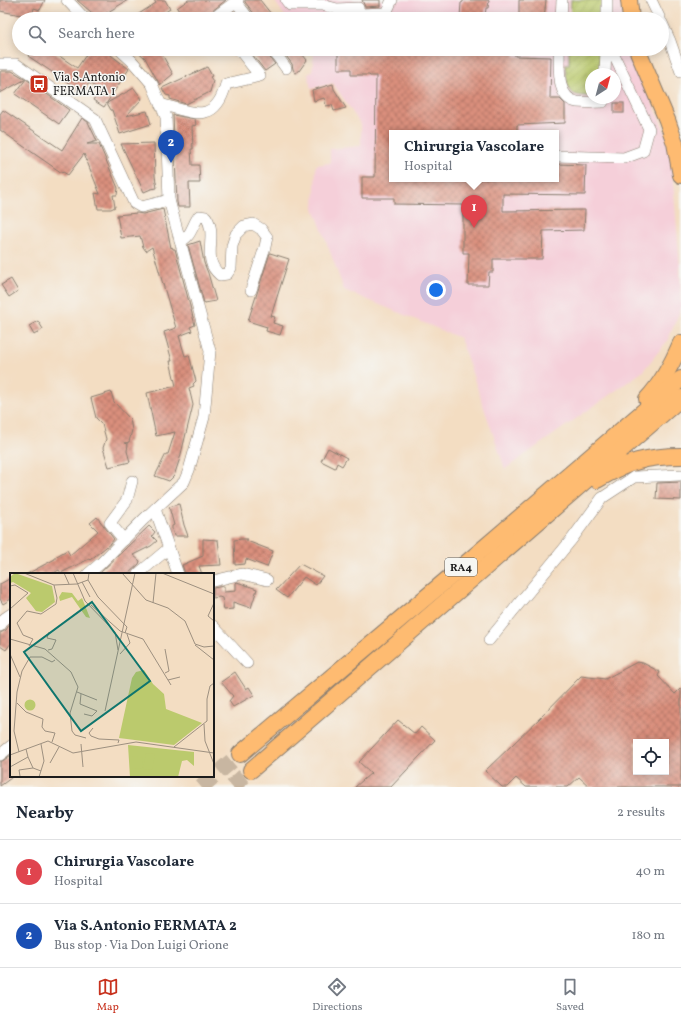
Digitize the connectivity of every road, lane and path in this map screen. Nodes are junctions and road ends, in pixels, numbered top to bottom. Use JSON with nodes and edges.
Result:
{"nodes":[{"id":1,"x":68,"y":0,"type":"edge"},
{"id":2,"x":286,"y":0,"type":"edge"},
{"id":3,"x":392,"y":0,"type":"edge"},
{"id":4,"x":562,"y":0,"type":"edge"},
{"id":5,"x":607,"y":0,"type":"edge"},
{"id":6,"x":629,"y":0,"type":"edge"},
{"id":7,"x":651,"y":0,"type":"edge"},
{"id":8,"x":237,"y":1,"type":"edge"},
{"id":9,"x":322,"y":2,"type":"edge"},
{"id":10,"x":358,"y":4,"type":"edge"},
{"id":11,"x":79,"y":12,"type":"edge"},
{"id":12,"x":223,"y":12,"type":"edge"},
{"id":13,"x":244,"y":12,"type":"edge"},
{"id":14,"x":386,"y":12,"type":"edge"},
{"id":15,"x":561,"y":12,"type":"edge"},
{"id":16,"x":607,"y":12,"type":"edge"},
{"id":17,"x":630,"y":12,"type":"edge"},
{"id":18,"x":657,"y":12,"type":"edge"},
{"id":19,"x":669,"y":39,"type":"edge"},
{"id":20,"x":127,"y":56,"type":"edge"},
{"id":21,"x":244,"y":56,"type":"edge"},
{"id":22,"x":277,"y":56,"type":"edge"},
{"id":23,"x":560,"y":56,"type":"edge"},
{"id":24,"x":606,"y":56,"type":"edge"},
{"id":25,"x":614,"y":56,"type":"edge"},
{"id":26,"x":640,"y":56,"type":"edge"},
{"id":27,"x":0,"y":64,"type":"edge"},
{"id":28,"x":286,"y":68,"type":"dead end"},
{"id":29,"x":605,"y":68,"type":"edge"},
{"id":30,"x":681,"y":72,"type":"edge"},
{"id":31,"x":585,"y":102,"type":"edge"},
{"id":32,"x":160,"y":104,"type":"junction"},
{"id":33,"x":559,"y":156,"type":"edge"},
{"id":34,"x":681,"y":175,"type":"edge"},
{"id":35,"x":169,"y":200,"type":"junction"},
{"id":36,"x":180,"y":241,"type":"junction"},
{"id":37,"x":251,"y":290,"type":"dead end"},
{"id":38,"x":681,"y":343,"type":"edge"},
{"id":39,"x":681,"y":379,"type":"edge"},
{"id":40,"x":681,"y":398,"type":"edge"},
{"id":41,"x":614,"y":436,"type":"junction"},
{"id":42,"x":681,"y":456,"type":"edge"},
{"id":43,"x":681,"y":475,"type":"edge"},
{"id":44,"x":132,"y":481,"type":"dead end"},
{"id":45,"x":155,"y":509,"type":"junction"},
{"id":46,"x":552,"y":509,"type":"junction"},
{"id":47,"x":124,"y":540,"type":"junction"},
{"id":48,"x":169,"y":548,"type":"junction"},
{"id":49,"x":89,"y":573,"type":"edge"},
{"id":50,"x":139,"y":573,"type":"edge"},
{"id":51,"x":178,"y":573,"type":"edge"},
{"id":52,"x":267,"y":580,"type":"dead end"},
{"id":53,"x":214,"y":581,"type":"edge"},
{"id":54,"x":10,"y":615,"type":"edge"},
{"id":55,"x":0,"y":626,"type":"edge"},
{"id":56,"x":214,"y":627,"type":"edge"},
{"id":57,"x":489,"y":640,"type":"dead end"},
{"id":58,"x":247,"y":663,"type":"dead end"},
{"id":59,"x":10,"y":747,"type":"edge"},
{"id":60,"x":240,"y":754,"type":"tunnel mouth"},
{"id":61,"x":0,"y":755,"type":"edge"},
{"id":62,"x":251,"y":770,"type":"tunnel mouth"}],
"edges":[{"from":1,"to":11,"type":"street"},
{"from":2,"to":9,"type":"street"},
{"from":3,"to":14,"type":"street"},
{"from":4,"to":15,"type":"street"},
{"from":5,"to":16,"type":"street"},
{"from":6,"to":17,"type":"highway"},
{"from":7,"to":18,"type":"street"},
{"from":8,"to":12,"type":"street"},
{"from":8,"to":13,"type":"street"},
{"from":9,"to":10,"type":"street"},
{"from":19,"to":30,"type":"street"},
{"from":20,"to":32,"type":"street"},
{"from":21,"to":32,"type":"street"},
{"from":22,"to":28,"type":"street"},
{"from":23,"to":31,"type":"street"},
{"from":24,"to":29,"type":"street"},
{"from":25,"to":33,"type":"street"},
{"from":26,"to":34,"type":"highway"},
{"from":27,"to":35,"type":"street"},
{"from":32,"to":35,"type":"street"},
{"from":35,"to":36,"type":"street"},
{"from":36,"to":37,"type":"street"},
{"from":36,"to":45,"type":"street"},
{"from":38,"to":41,"type":"highway"},
{"from":39,"to":41,"type":"highway","number":"RA4"},
{"from":40,"to":46,"type":"highway","number":"RA4"},
{"from":41,"to":60,"type":"highway","number":"RA4"},
{"from":42,"to":46,"type":"highway"},
{"from":43,"to":57,"type":"street"},
{"from":44,"to":47,"type":"street"},
{"from":45,"to":47,"type":"street"},
{"from":45,"to":48,"type":"street"},
{"from":46,"to":62,"type":"highway","number":"RA4"},
{"from":47,"to":49,"type":"street"},
{"from":48,"to":50,"type":"street"},
{"from":48,"to":51,"type":"street"},
{"from":52,"to":53,"type":"street"},
{"from":54,"to":55,"type":"street"},
{"from":56,"to":58,"type":"street"},
{"from":59,"to":61,"type":"street"}]}
